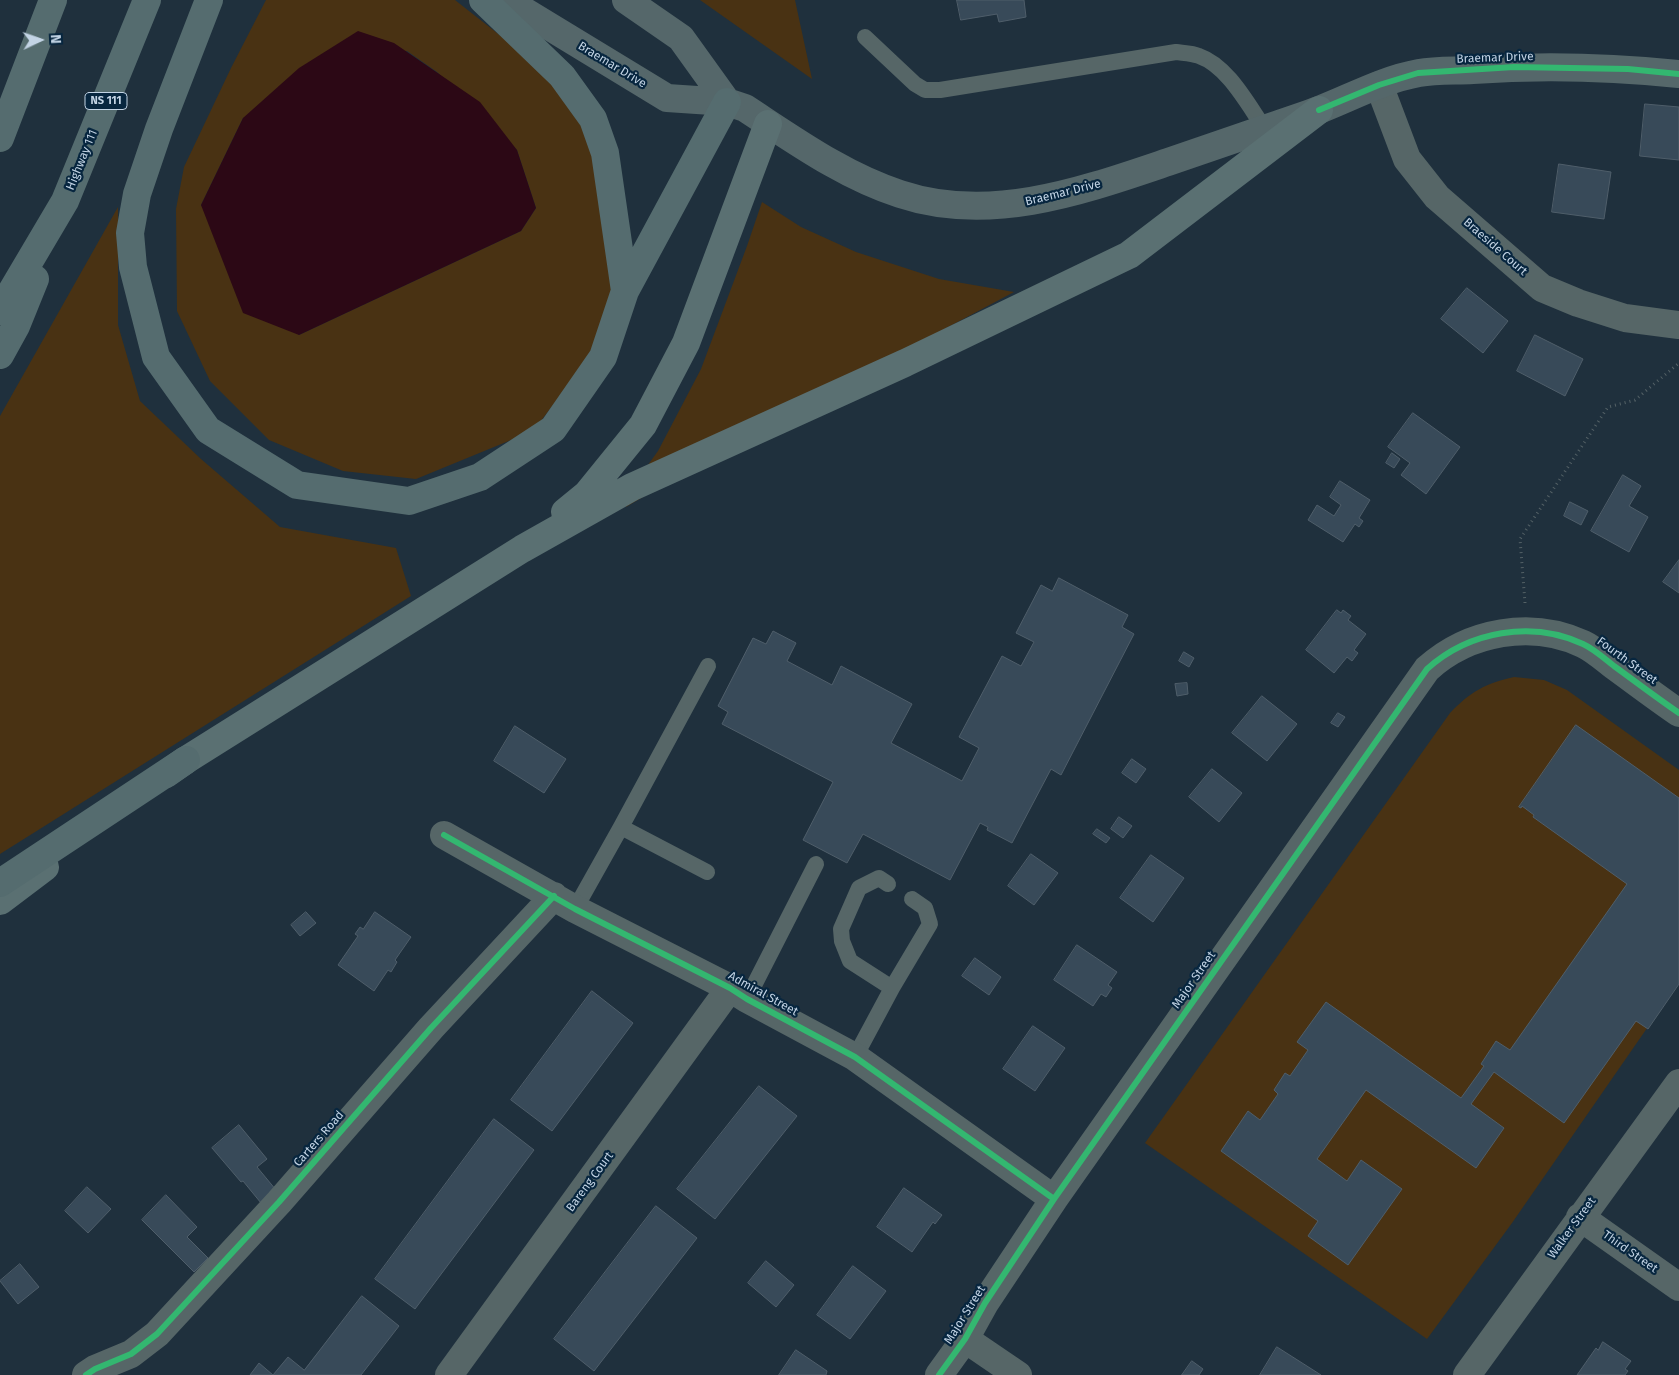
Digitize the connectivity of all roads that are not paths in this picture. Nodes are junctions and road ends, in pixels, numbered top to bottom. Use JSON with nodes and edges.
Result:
{"nodes":[{"id":1,"x":53,"y":0,"type":"edge"},
{"id":2,"x":147,"y":0,"type":"edge"},
{"id":3,"x":210,"y":0,"type":"edge"},
{"id":4,"x":483,"y":0,"type":"edge"},
{"id":5,"x":506,"y":0,"type":"edge"},
{"id":6,"x":626,"y":0,"type":"edge"},
{"id":7,"x":865,"y":37,"type":"dead end"},
{"id":8,"x":1679,"y":74,"type":"edge"},
{"id":9,"x":1379,"y":85,"type":"junction"},
{"id":10,"x":727,"y":102,"type":"junction"},
{"id":11,"x":1319,"y":110,"type":"junction"},
{"id":12,"x":768,"y":124,"type":"junction"},
{"id":13,"x":1265,"y":128,"type":"junction"},
{"id":14,"x":0,"y":138,"type":"edge"},
{"id":15,"x":65,"y":201,"type":"junction"},
{"id":16,"x":625,"y":291,"type":"junction"},
{"id":17,"x":0,"y":311,"type":"edge"},
{"id":18,"x":1679,"y":325,"type":"edge"},
{"id":19,"x":0,"y":354,"type":"edge"},
{"id":20,"x":522,"y":549,"type":"junction"},
{"id":21,"x":1498,"y":634,"type":"joint"},
{"id":22,"x":708,"y":666,"type":"dead end"},
{"id":23,"x":1679,"y":713,"type":"edge"},
{"id":24,"x":186,"y":760,"type":"junction"},
{"id":25,"x":621,"y":827,"type":"junction"},
{"id":26,"x":444,"y":835,"type":"dead end"},
{"id":27,"x":816,"y":864,"type":"dead end"},
{"id":28,"x":707,"y":872,"type":"dead end"},
{"id":29,"x":0,"y":883,"type":"edge"},
{"id":30,"x":888,"y":884,"type":"dead end"},
{"id":31,"x":912,"y":899,"type":"dead end"},
{"id":32,"x":0,"y":901,"type":"edge"},
{"id":33,"x":564,"y":903,"type":"junction"},
{"id":34,"x":892,"y":988,"type":"junction"},
{"id":35,"x":738,"y":994,"type":"junction"},
{"id":36,"x":855,"y":1057,"type":"junction"},
{"id":37,"x":1679,"y":1083,"type":"edge"},
{"id":38,"x":1054,"y":1199,"type":"junction"},
{"id":39,"x":1580,"y":1217,"type":"junction"},
{"id":40,"x":1679,"y":1287,"type":"edge"},
{"id":41,"x":965,"y":1339,"type":"junction"},
{"id":42,"x":86,"y":1375,"type":"edge"},
{"id":43,"x":450,"y":1375,"type":"edge"},
{"id":44,"x":940,"y":1375,"type":"edge"},
{"id":45,"x":1018,"y":1375,"type":"edge"},
{"id":46,"x":1467,"y":1375,"type":"edge"}],
"edges":[{"from":1,"to":14,"type":"highway"},
{"from":2,"to":15,"type":"highway","name":"Highway 111","number":"NS 111"},
{"from":3,"to":16,"type":"highway"},
{"from":4,"to":16,"type":"highway"},
{"from":5,"to":10,"type":"main road","name":"Braemar Drive"},
{"from":6,"to":10,"type":"main road"},
{"from":7,"to":13,"type":"lane"},
{"from":8,"to":9,"type":"main road","name":"Braemar Drive"},
{"from":9,"to":11,"type":"main road","name":"Braemar Drive"},
{"from":9,"to":18,"type":"street","name":"Braeside Court"},
{"from":10,"to":12,"type":"main road","name":"Braemar Drive"},
{"from":10,"to":16,"type":"highway"},
{"from":11,"to":13,"type":"main road","name":"Braemar Drive"},
{"from":11,"to":20,"type":"main road"},
{"from":12,"to":13,"type":"main road","name":"Braemar Drive"},
{"from":12,"to":20,"type":"main road"},
{"from":15,"to":17,"type":"highway","name":"Highway 111","number":"NS 111"},
{"from":15,"to":19,"type":"highway"},
{"from":20,"to":24,"type":"main road"},
{"from":21,"to":23,"type":"street","name":"Fourth Street"},
{"from":21,"to":38,"type":"street","name":"Major Street"},
{"from":22,"to":25,"type":"lane"},
{"from":24,"to":29,"type":"highway"},
{"from":24,"to":32,"type":"main road"},
{"from":25,"to":28,"type":"lane"},
{"from":25,"to":33,"type":"lane"},
{"from":26,"to":33,"type":"street","name":"Admiral Street"},
{"from":27,"to":35,"type":"lane"},
{"from":30,"to":34,"type":"lane"},
{"from":31,"to":34,"type":"lane"},
{"from":33,"to":35,"type":"street","name":"Admiral Street"},
{"from":33,"to":42,"type":"street","name":"Carters Road"},
{"from":34,"to":36,"type":"lane"},
{"from":35,"to":36,"type":"street","name":"Admiral Street"},
{"from":35,"to":43,"type":"street","name":"Bareng Court"},
{"from":36,"to":38,"type":"street","name":"Admiral Street"},
{"from":37,"to":39,"type":"street","name":"Walker Street"},
{"from":38,"to":41,"type":"street","name":"Major Street"},
{"from":39,"to":40,"type":"street","name":"Third Street"},
{"from":39,"to":46,"type":"street","name":"Walker Street"},
{"from":41,"to":44,"type":"street","name":"Major Street"},
{"from":41,"to":45,"type":"street"}]}
